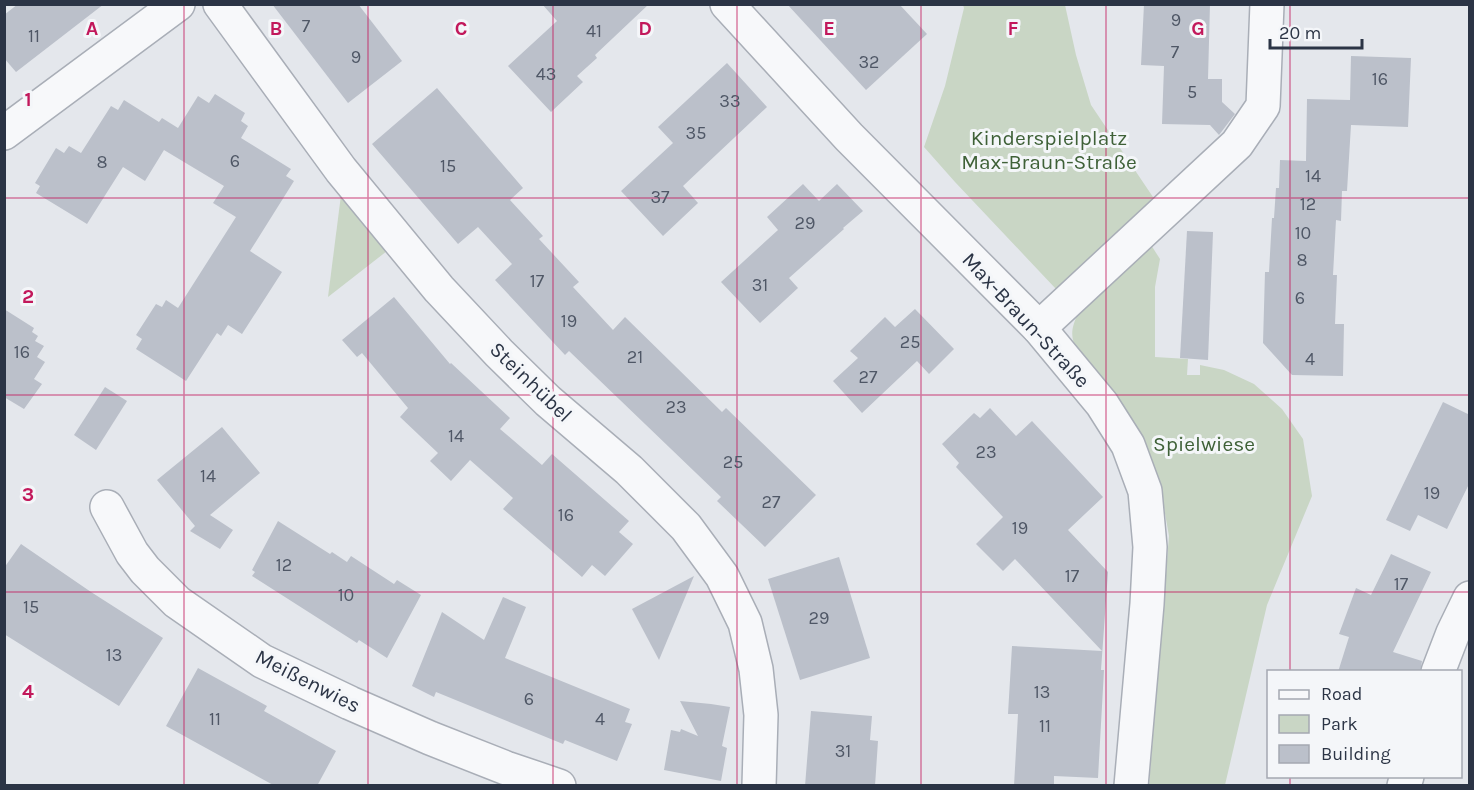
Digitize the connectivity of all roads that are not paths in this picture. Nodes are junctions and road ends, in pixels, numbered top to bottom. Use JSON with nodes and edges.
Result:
{"nodes":[{"id":1,"x":178,"y":4,"type":"edge"},
{"id":2,"x":220,"y":4,"type":"edge"},
{"id":3,"x":727,"y":4,"type":"edge"},
{"id":4,"x":1267,"y":4,"type":"edge"},
{"id":5,"x":4,"y":133,"type":"edge"},
{"id":6,"x":1039,"y":328,"type":"junction"},
{"id":7,"x":107,"y":507,"type":"dead end"},
{"id":8,"x":1470,"y":598,"type":"edge"},
{"id":9,"x":1439,"y":670,"type":"edge"},
{"id":10,"x":560,"y":786,"type":"edge"},
{"id":11,"x":759,"y":786,"type":"edge"},
{"id":12,"x":1131,"y":786,"type":"edge"}],
"edges":[{"from":1,"to":5,"type":"street"},
{"from":2,"to":11,"type":"street","name":"Steinhübel"},
{"from":3,"to":6,"type":"street","name":"Max-Braun-Straße"},
{"from":4,"to":6,"type":"street"},
{"from":6,"to":12,"type":"street","name":"Max-Braun-Straße"},
{"from":7,"to":10,"type":"street","name":"Meißenwies"},
{"from":8,"to":9,"type":"street"}]}
